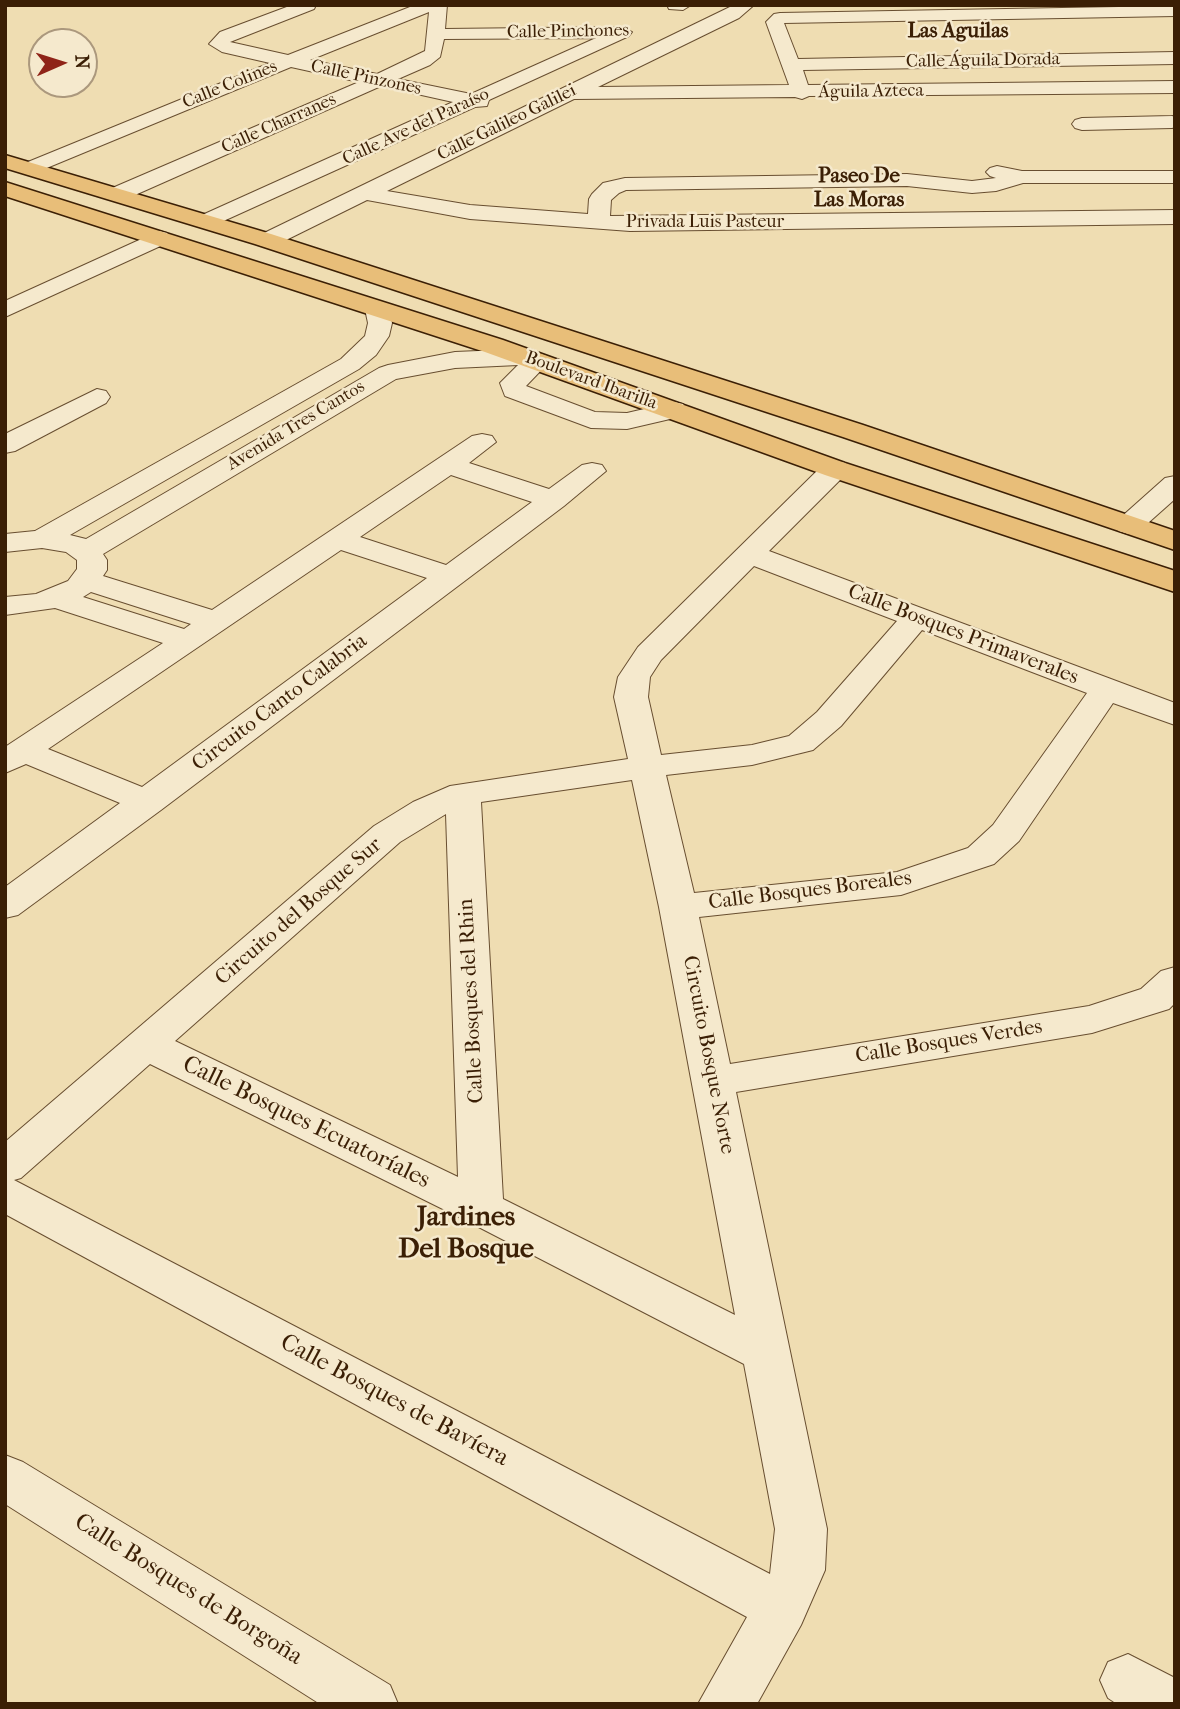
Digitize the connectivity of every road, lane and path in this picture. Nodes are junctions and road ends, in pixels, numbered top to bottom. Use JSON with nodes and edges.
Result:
{"nodes":[{"id":1,"x":308,"y":5,"type":"edge"},
{"id":2,"x":431,"y":5,"type":"edge"},
{"id":3,"x":438,"y":5,"type":"edge"},
{"id":4,"x":675,"y":5,"type":"edge"},
{"id":5,"x":683,"y":5,"type":"edge"},
{"id":6,"x":1174,"y":8,"type":"edge"},
{"id":7,"x":739,"y":10,"type":"edge"},
{"id":8,"x":775,"y":21,"type":"junction"},
{"id":9,"x":701,"y":30,"type":"junction"},
{"id":10,"x":630,"y":31,"type":"joint"},
{"id":11,"x":662,"y":31,"type":"dead end"},
{"id":12,"x":436,"y":34,"type":"junction"},
{"id":13,"x":1175,"y":58,"type":"edge"},
{"id":14,"x":289,"y":62,"type":"junction"},
{"id":15,"x":792,"y":65,"type":"junction"},
{"id":16,"x":379,"y":81,"type":"junction"},
{"id":17,"x":1175,"y":87,"type":"edge"},
{"id":18,"x":1144,"y":88,"type":"junction"},
{"id":19,"x":1053,"y":89,"type":"junction"},
{"id":20,"x":568,"y":93,"type":"junction"},
{"id":21,"x":802,"y":93,"type":"junction"},
{"id":22,"x":472,"y":100,"type":"junction"},
{"id":23,"x":528,"y":113,"type":"junction"},
{"id":24,"x":1082,"y":124,"type":"junction"},
{"id":25,"x":1173,"y":124,"type":"edge"},
{"id":26,"x":1094,"y":141,"type":"dead end"},
{"id":27,"x":18,"y":165,"type":"edge"},
{"id":28,"x":1175,"y":177,"type":"edge"},
{"id":29,"x":5,"y":189,"type":"edge"},
{"id":30,"x":364,"y":193,"type":"junction"},
{"id":31,"x":118,"y":194,"type":"junction"},
{"id":32,"x":1175,"y":217,"type":"edge"},
{"id":33,"x":208,"y":221,"type":"junction"},
{"id":34,"x":599,"y":223,"type":"junction"},
{"id":35,"x":265,"y":239,"type":"junction"},
{"id":36,"x":169,"y":242,"type":"junction"},
{"id":37,"x":377,"y":309,"type":"junction"},
{"id":38,"x":5,"y":310,"type":"edge"},
{"id":39,"x":494,"y":346,"type":"junction"},
{"id":40,"x":532,"y":359,"type":"junction"},
{"id":41,"x":653,"y":368,"type":"junction"},
{"id":42,"x":97,"y":397,"type":"dead end"},
{"id":43,"x":853,"y":431,"type":"junction"},
{"id":44,"x":482,"y":442,"type":"dead end"},
{"id":45,"x":5,"y":445,"type":"edge"},
{"id":46,"x":447,"y":465,"type":"junction"},
{"id":47,"x":835,"y":469,"type":"junction"},
{"id":48,"x":593,"y":471,"type":"dead end"},
{"id":49,"x":1175,"y":484,"type":"edge"},
{"id":50,"x":554,"y":499,"type":"junction"},
{"id":51,"x":1129,"y":525,"type":"junction"},
{"id":52,"x":42,"y":539,"type":"junction"},
{"id":53,"x":336,"y":540,"type":"junction"},
{"id":54,"x":1175,"y":541,"type":"edge"},
{"id":55,"x":5,"y":543,"type":"edge"},
{"id":56,"x":750,"y":554,"type":"junction"},
{"id":57,"x":86,"y":566,"type":"junction"},
{"id":58,"x":450,"y":576,"type":"junction"},
{"id":59,"x":1175,"y":582,"type":"edge"},
{"id":60,"x":56,"y":598,"type":"junction"},
{"id":61,"x":5,"y":606,"type":"edge"},
{"id":62,"x":917,"y":617,"type":"junction"},
{"id":63,"x":215,"y":621,"type":"junction"},
{"id":64,"x":187,"y":640,"type":"junction"},
{"id":65,"x":1106,"y":690,"type":"junction"},
{"id":66,"x":1175,"y":715,"type":"edge"},
{"id":67,"x":14,"y":757,"type":"edge"},
{"id":68,"x":646,"y":767,"type":"junction"},
{"id":69,"x":463,"y":794,"type":"junction"},
{"id":70,"x":148,"y":802,"type":"junction"},
{"id":71,"x":5,"y":906,"type":"edge"},
{"id":72,"x":678,"y":906,"type":"junction"},
{"id":73,"x":1175,"y":980,"type":"edge"},
{"id":74,"x":146,"y":1045,"type":"junction"},
{"id":75,"x":713,"y":1080,"type":"junction"},
{"id":76,"x":5,"y":1167,"type":"edge"},
{"id":77,"x":5,"y":1194,"type":"edge"},
{"id":78,"x":481,"y":1208,"type":"junction"},
{"id":79,"x":765,"y":1352,"type":"junction"},
{"id":80,"x":5,"y":1476,"type":"edge"},
{"id":81,"x":782,"y":1608,"type":"junction"},
{"id":82,"x":370,"y":1704,"type":"edge"},
{"id":83,"x":726,"y":1704,"type":"edge"}],
"edges":[{"from":1,"to":14,"type":"street","name":"Calle Pinzones"},
{"from":2,"to":14,"type":"street","name":"Calle Colines"},
{"from":3,"to":12,"type":"street","name":"Calle Charranes"},
{"from":4,"to":5,"type":"street"},
{"from":6,"to":8,"type":"street"},
{"from":7,"to":8,"type":"street"},
{"from":7,"to":9,"type":"street","name":"Calle Galileo Galilei"},
{"from":8,"to":15,"type":"street"},
{"from":9,"to":11,"type":"street"},
{"from":9,"to":20,"type":"street","name":"Calle Galileo Galilei"},
{"from":10,"to":12,"type":"street","name":"Calle Pinchones"},
{"from":10,"to":22,"type":"street","name":"Calle Ave del Paraíso"},
{"from":12,"to":16,"type":"street","name":"Calle Charranes"},
{"from":13,"to":15,"type":"street","name":"Calle Águila Dorada"},
{"from":14,"to":16,"type":"street","name":"Calle Pinzones"},
{"from":14,"to":27,"type":"street","name":"Calle Colines"},
{"from":15,"to":21,"type":"street"},
{"from":16,"to":22,"type":"street","name":"Calle Pinzones"},
{"from":16,"to":31,"type":"street","name":"Calle Charranes"},
{"from":17,"to":18,"type":"street","name":"Águila Azteca"},
{"from":18,"to":19,"type":"street","name":"Águila Azteca"},
{"from":18,"to":25,"type":"street"},
{"from":19,"to":21,"type":"street","name":"Águila Azteca"},
{"from":19,"to":24,"type":"street"},
{"from":20,"to":21,"type":"street","name":"Águila Azteca"},
{"from":20,"to":23,"type":"street","name":"Calle Galileo Galilei"},
{"from":22,"to":23,"type":"street","name":"Calle Pinzones"},
{"from":22,"to":33,"type":"street","name":"Calle Ave del Paraíso"},
{"from":23,"to":30,"type":"street","name":"Calle Galileo Galilei"},
{"from":24,"to":25,"type":"street"},
{"from":24,"to":26,"type":"street"},
{"from":27,"to":31,"type":"main road","name":"Boulevard Ibarilla"},
{"from":28,"to":34,"type":"street"},
{"from":29,"to":36,"type":"main road","name":"Boulevard Ibarilla"},
{"from":30,"to":34,"type":"street","name":"Privada Luis Pasteur"},
{"from":30,"to":35,"type":"street","name":"Calle Galileo Galilei"},
{"from":31,"to":33,"type":"main road","name":"Boulevard Ibarilla"},
{"from":32,"to":34,"type":"street","name":"Privada Luis Pasteur"},
{"from":33,"to":35,"type":"main road","name":"Boulevard Ibarilla"},
{"from":35,"to":36,"type":"main road"},
{"from":35,"to":41,"type":"main road","name":"Boulevard Ibarilla"},
{"from":36,"to":37,"type":"main road","name":"Boulevard Ibarilla"},
{"from":36,"to":38,"type":"street"},
{"from":37,"to":39,"type":"main road","name":"Boulevard Ibarilla"},
{"from":37,"to":52,"type":"street","name":"Avenida Tres Cantos"},
{"from":39,"to":40,"type":"main road","name":"Boulevard Ibarilla"},
{"from":39,"to":41,"type":"main road"},
{"from":40,"to":47,"type":"main road","name":"Boulevard Ibarilla"},
{"from":40,"to":57,"type":"street","name":"Avenida Tres Cantos"},
{"from":41,"to":43,"type":"main road","name":"Boulevard Ibarilla"},
{"from":42,"to":45,"type":"street"},
{"from":43,"to":47,"type":"main road"},
{"from":43,"to":51,"type":"main road","name":"Boulevard Ibarilla"},
{"from":44,"to":46,"type":"street"},
{"from":46,"to":50,"type":"street"},
{"from":46,"to":53,"type":"street"},
{"from":47,"to":56,"type":"street","name":"Circuito Bosque Norte"},
{"from":47,"to":59,"type":"main road","name":"Boulevard Ibarilla"},
{"from":48,"to":50,"type":"street","name":"Circuito Canto Calabria"},
{"from":49,"to":51,"type":"street"},
{"from":50,"to":58,"type":"street","name":"Circuito Canto Calabria"},
{"from":51,"to":54,"type":"main road","name":"Boulevard Ibarilla"},
{"from":52,"to":55,"type":"street"},
{"from":52,"to":57,"type":"street"},
{"from":53,"to":58,"type":"street"},
{"from":53,"to":63,"type":"street"},
{"from":56,"to":62,"type":"street","name":"Calle Bosques Primaverales"},
{"from":56,"to":68,"type":"street","name":"Circuito Bosque Norte"},
{"from":57,"to":60,"type":"street","name":"Avenida Tres Cantos"},
{"from":57,"to":63,"type":"street"},
{"from":58,"to":70,"type":"street","name":"Circuito Canto Calabria"},
{"from":60,"to":61,"type":"street"},
{"from":60,"to":64,"type":"street"},
{"from":62,"to":65,"type":"street","name":"Calle Bosques Primaverales"},
{"from":62,"to":68,"type":"street","name":"Circuito del Bosque Sur"},
{"from":63,"to":64,"type":"street"},
{"from":64,"to":67,"type":"street"},
{"from":65,"to":66,"type":"street","name":"Calle Bosques Primaverales"},
{"from":65,"to":72,"type":"street","name":"Calle Bosques Boreales"},
{"from":67,"to":70,"type":"street"},
{"from":68,"to":69,"type":"street","name":"Circuito del Bosque Sur"},
{"from":68,"to":72,"type":"street","name":"Circuito Bosque Norte"},
{"from":69,"to":74,"type":"street","name":"Circuito del Bosque Sur"},
{"from":69,"to":78,"type":"street","name":"Calle Bosques del Rhin"},
{"from":70,"to":71,"type":"street","name":"Circuito Canto Calabria"},
{"from":72,"to":75,"type":"street","name":"Circuito Bosque Norte"},
{"from":73,"to":75,"type":"street","name":"Calle Bosques Verdes"},
{"from":74,"to":76,"type":"street","name":"Circuito del Bosque Sur"},
{"from":74,"to":78,"type":"street","name":"Calle Bosques Ecuatoríales"},
{"from":75,"to":79,"type":"street","name":"Circuito Bosque Norte"},
{"from":77,"to":81,"type":"street","name":"Calle Bosques de Bavíera"},
{"from":78,"to":79,"type":"street","name":"Calle Bosques Ecuatoríales"},
{"from":79,"to":81,"type":"street","name":"Circuito Bosque Norte"},
{"from":80,"to":82,"type":"street","name":"Calle Bosques de Borgoña"},
{"from":81,"to":83,"type":"street","name":"Circuito Bosque Norte"}]}
